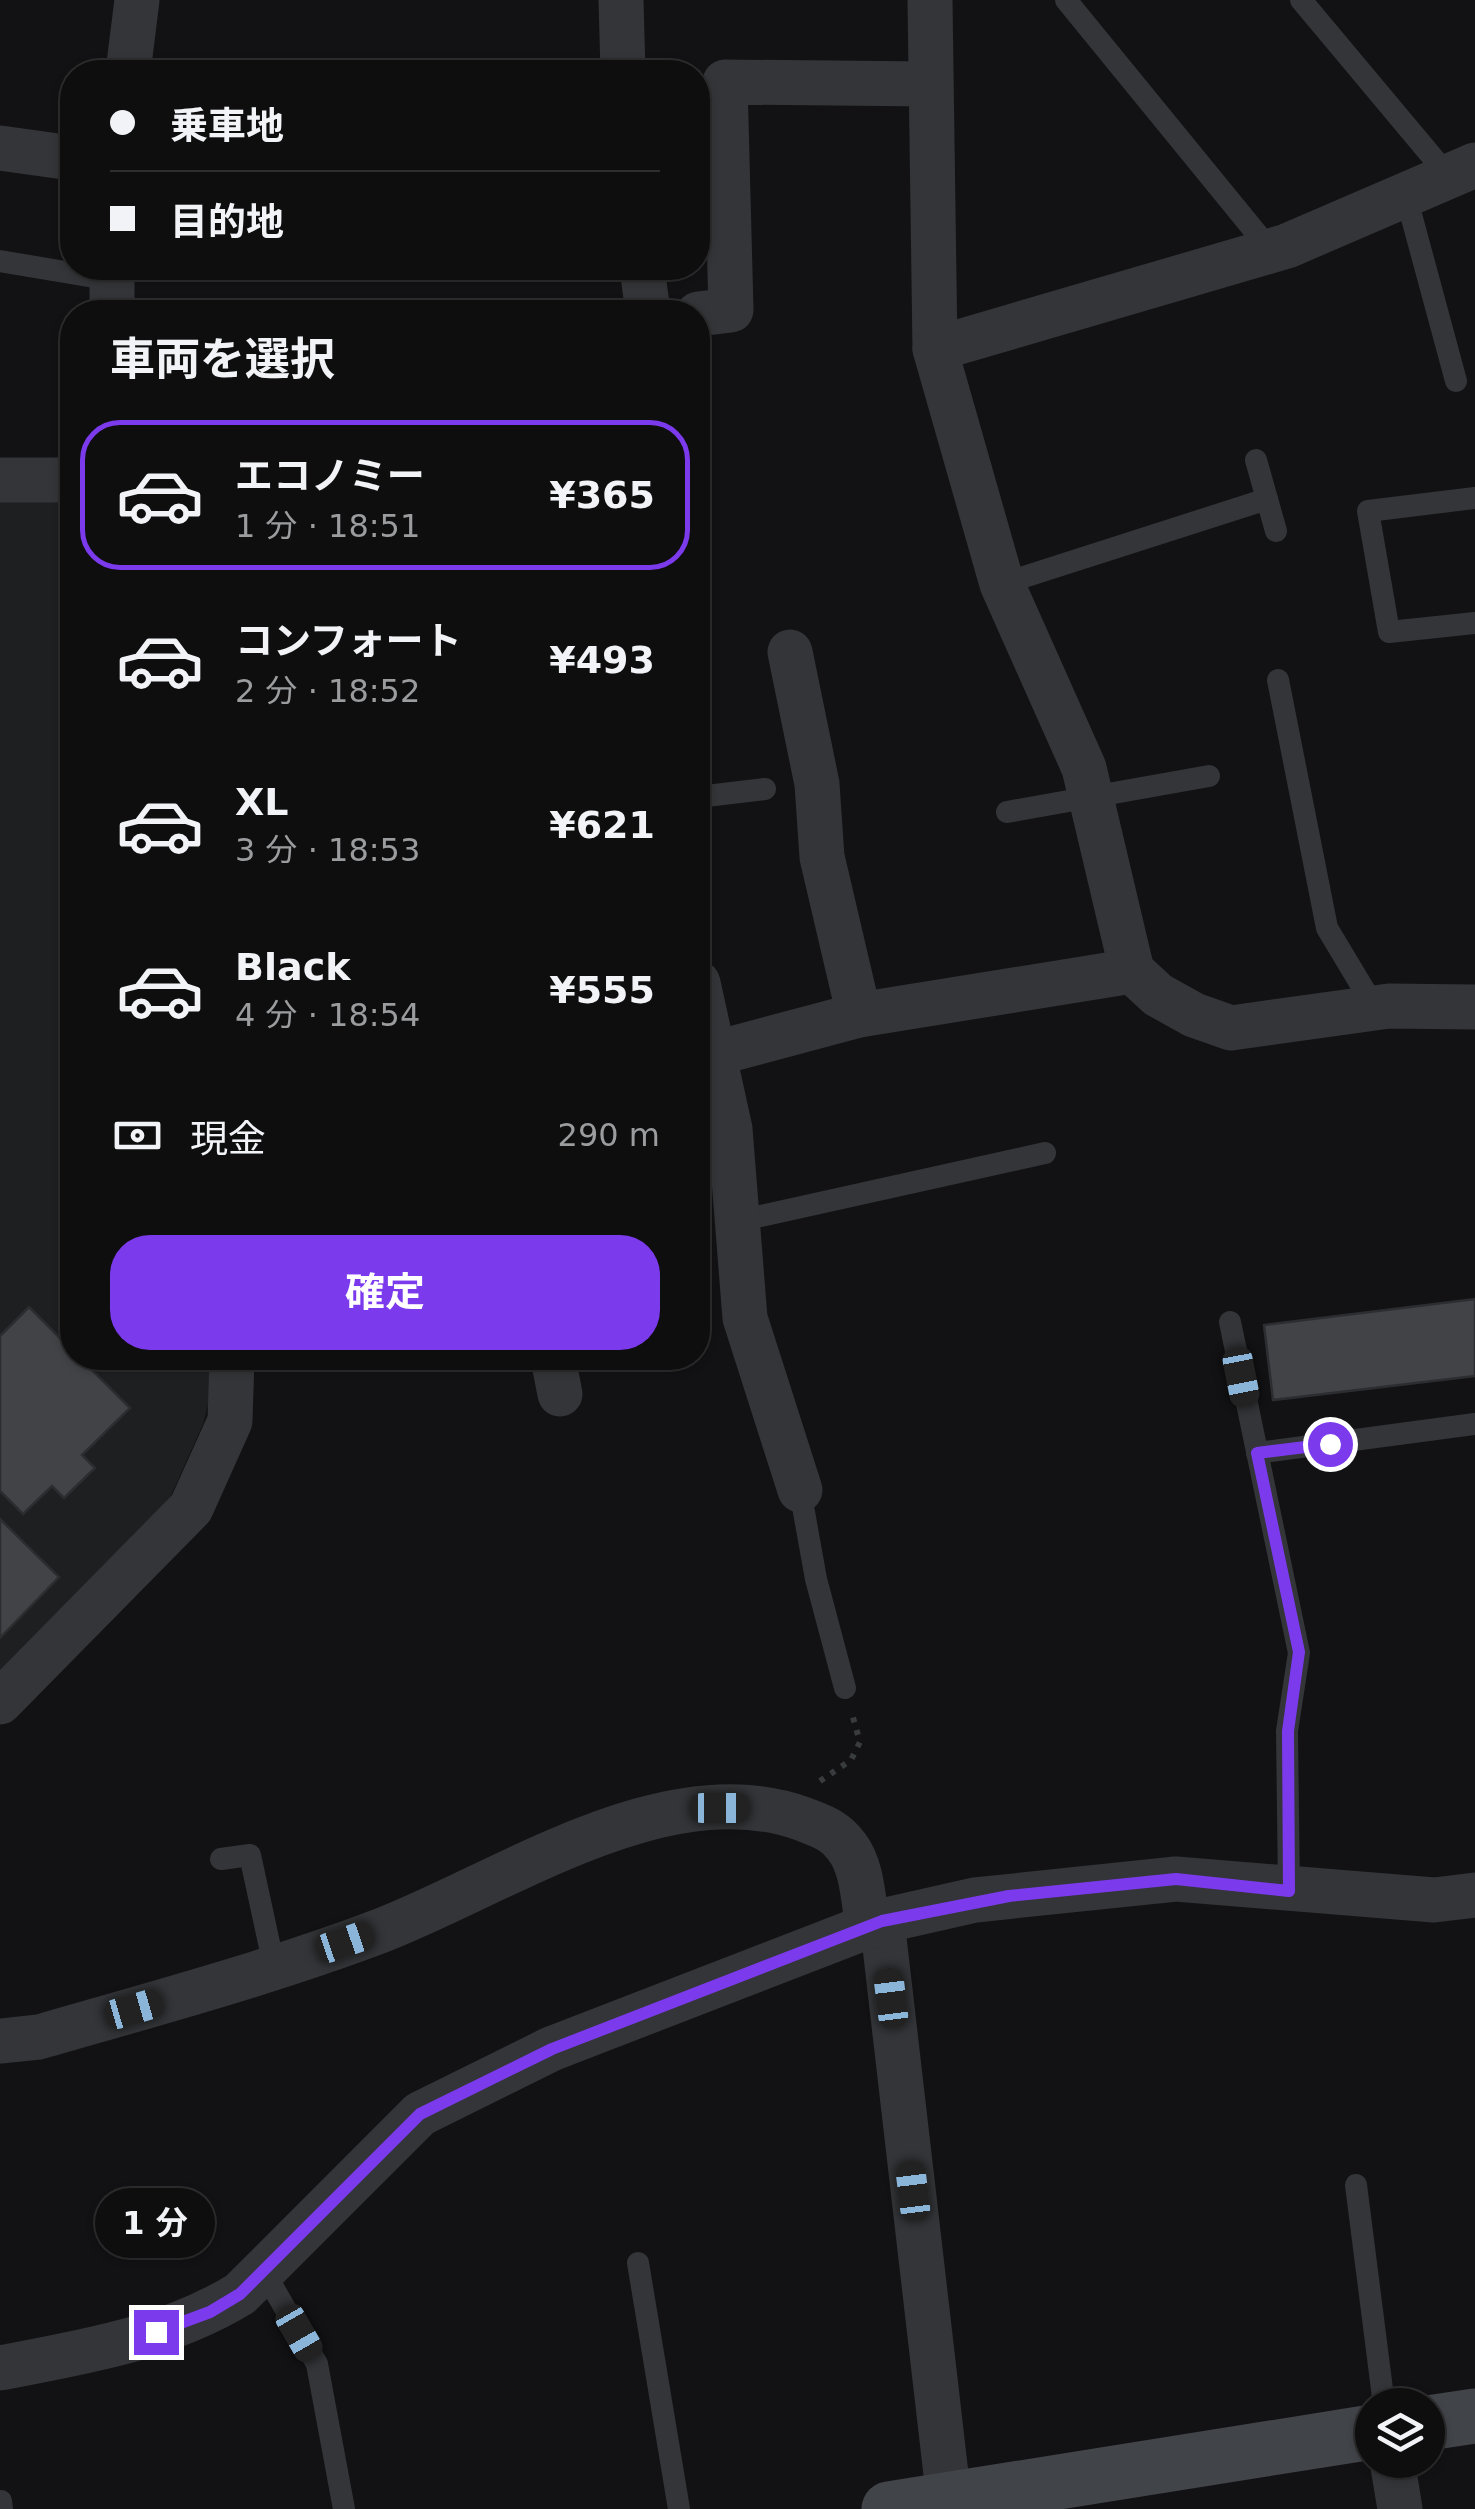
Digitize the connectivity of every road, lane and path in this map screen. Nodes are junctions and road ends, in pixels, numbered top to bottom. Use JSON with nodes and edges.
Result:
{"nodes":[{"id":1,"x":137,"y":0,"type":"edge"},
{"id":2,"x":621,"y":0,"type":"edge"},
{"id":3,"x":930,"y":0,"type":"edge"},
{"id":4,"x":1066,"y":0,"type":"edge"},
{"id":5,"x":1301,"y":0,"type":"edge"},
{"id":6,"x":130,"y":60,"type":"edge"},
{"id":7,"x":622,"y":60,"type":"edge"},
{"id":8,"x":928,"y":84,"type":"junction"},
{"id":9,"x":0,"y":148,"type":"edge"},
{"id":10,"x":60,"y":156,"type":"edge"},
{"id":11,"x":1462,"y":171,"type":"edge"},
{"id":12,"x":1406,"y":196,"type":"junction"},
{"id":13,"x":1271,"y":251,"type":"junction"},
{"id":14,"x":0,"y":261,"type":"edge"},
{"id":15,"x":60,"y":275,"type":"edge"},
{"id":16,"x":82,"y":280,"type":"edge"},
{"id":17,"x":112,"y":287,"type":"edge"},
{"id":18,"x":710,"y":313,"type":"edge"},
{"id":19,"x":935,"y":350,"type":"junction"},
{"id":20,"x":1456,"y":381,"type":"dead end"},
{"id":21,"x":1256,"y":460,"type":"dead end"},
{"id":22,"x":0,"y":480,"type":"edge"},
{"id":23,"x":60,"y":480,"type":"edge"},
{"id":24,"x":1267,"y":498,"type":"junction"},
{"id":25,"x":1475,"y":498,"type":"edge"},
{"id":26,"x":1276,"y":531,"type":"dead end"},
{"id":27,"x":1002,"y":584,"type":"junction"},
{"id":28,"x":1475,"y":623,"type":"edge"},
{"id":29,"x":790,"y":652,"type":"dead end"},
{"id":30,"x":1278,"y":680,"type":"dead end"},
{"id":31,"x":1209,"y":776,"type":"dead end"},
{"id":32,"x":764,"y":789,"type":"dead end"},
{"id":33,"x":710,"y":796,"type":"edge"},
{"id":34,"x":1090,"y":796,"type":"junction"},
{"id":35,"x":1007,"y":812,"type":"dead end"},
{"id":36,"x":1132,"y":971,"type":"junction"},
{"id":37,"x":1475,"y":1007,"type":"edge"},
{"id":38,"x":1375,"y":1008,"type":"junction"},
{"id":39,"x":859,"y":1016,"type":"junction"},
{"id":40,"x":710,"y":1055,"type":"edge"},
{"id":41,"x":710,"y":1068,"type":"edge"},
{"id":42,"x":1044,"y":1154,"type":"dead end"},
{"id":43,"x":738,"y":1222,"type":"junction"},
{"id":44,"x":1230,"y":1322,"type":"dead end"},
{"id":45,"x":232,"y":1370,"type":"edge"},
{"id":46,"x":1475,"y":1424,"type":"edge"},
{"id":47,"x":1257,"y":1453,"type":"junction"},
{"id":48,"x":800,"y":1490,"type":"joint"},
{"id":49,"x":845,"y":1688,"type":"joint"},
{"id":50,"x":0,"y":1702,"type":"edge"},
{"id":51,"x":782,"y":1812,"type":"junction"},
{"id":52,"x":221,"y":1859,"type":"dead end"},
{"id":53,"x":1289,"y":1891,"type":"junction"},
{"id":54,"x":1475,"y":1895,"type":"edge"},
{"id":55,"x":875,"y":1924,"type":"junction"},
{"id":56,"x":274,"y":1966,"type":"junction"},
{"id":57,"x":0,"y":2041,"type":"edge"},
{"id":58,"x":1356,"y":2185,"type":"dead end"},
{"id":59,"x":638,"y":2262,"type":"dead end"},
{"id":60,"x":263,"y":2270,"type":"junction"},
{"id":61,"x":0,"y":2368,"type":"edge"},
{"id":62,"x":1382,"y":2388,"type":"edge"},
{"id":63,"x":1475,"y":2416,"type":"edge"},
{"id":64,"x":1445,"y":2421,"type":"edge"},
{"id":65,"x":1355,"y":2435,"type":"edge"},
{"id":66,"x":1395,"y":2478,"type":"edge"},
{"id":67,"x":949,"y":2500,"type":"junction"},
{"id":68,"x":0,"y":2501,"type":"edge"},
{"id":69,"x":2,"y":2509,"type":"edge"},
{"id":70,"x":344,"y":2509,"type":"edge"},
{"id":71,"x":679,"y":2509,"type":"edge"},
{"id":72,"x":889,"y":2509,"type":"edge"},
{"id":73,"x":1400,"y":2509,"type":"edge"}],
"edges":[{"from":1,"to":6,"type":"street"},
{"from":2,"to":7,"type":"street"},
{"from":3,"to":8,"type":"street"},
{"from":4,"to":13,"type":"lane"},
{"from":5,"to":11,"type":"lane"},
{"from":8,"to":18,"type":"street"},
{"from":8,"to":19,"type":"street"},
{"from":9,"to":10,"type":"street"},
{"from":11,"to":12,"type":"street"},
{"from":12,"to":13,"type":"street"},
{"from":12,"to":20,"type":"lane"},
{"from":13,"to":19,"type":"street"},
{"from":14,"to":15,"type":"lane"},
{"from":16,"to":17,"type":"lane"},
{"from":19,"to":27,"type":"street"},
{"from":21,"to":24,"type":"lane"},
{"from":22,"to":23,"type":"street"},
{"from":24,"to":26,"type":"lane"},
{"from":24,"to":27,"type":"lane"},
{"from":25,"to":28,"type":"lane"},
{"from":27,"to":34,"type":"street"},
{"from":29,"to":39,"type":"street"},
{"from":30,"to":38,"type":"lane"},
{"from":31,"to":34,"type":"lane"},
{"from":32,"to":33,"type":"lane"},
{"from":34,"to":35,"type":"lane"},
{"from":34,"to":36,"type":"street"},
{"from":36,"to":38,"type":"street"},
{"from":36,"to":39,"type":"street"},
{"from":37,"to":38,"type":"street"},
{"from":39,"to":40,"type":"street"},
{"from":41,"to":43,"type":"street"},
{"from":42,"to":43,"type":"lane"},
{"from":43,"to":48,"type":"street"},
{"from":44,"to":47,"type":"lane"},
{"from":45,"to":50,"type":"street"},
{"from":46,"to":47,"type":"lane"},
{"from":47,"to":53,"type":"lane"},
{"from":48,"to":49,"type":"lane"},
{"from":49,"to":51,"type":"path"},
{"from":51,"to":55,"type":"street"},
{"from":51,"to":56,"type":"street"},
{"from":52,"to":56,"type":"lane"},
{"from":53,"to":54,"type":"street"},
{"from":53,"to":55,"type":"street"},
{"from":55,"to":60,"type":"street"},
{"from":55,"to":67,"type":"street"},
{"from":56,"to":57,"type":"street"},
{"from":58,"to":62,"type":"lane"},
{"from":59,"to":71,"type":"lane"},
{"from":60,"to":61,"type":"street"},
{"from":60,"to":70,"type":"lane"},
{"from":63,"to":64,"type":"street"},
{"from":65,"to":67,"type":"street"},
{"from":66,"to":73,"type":"street"},
{"from":67,"to":72,"type":"street"},
{"from":68,"to":69,"type":"lane"}]}
